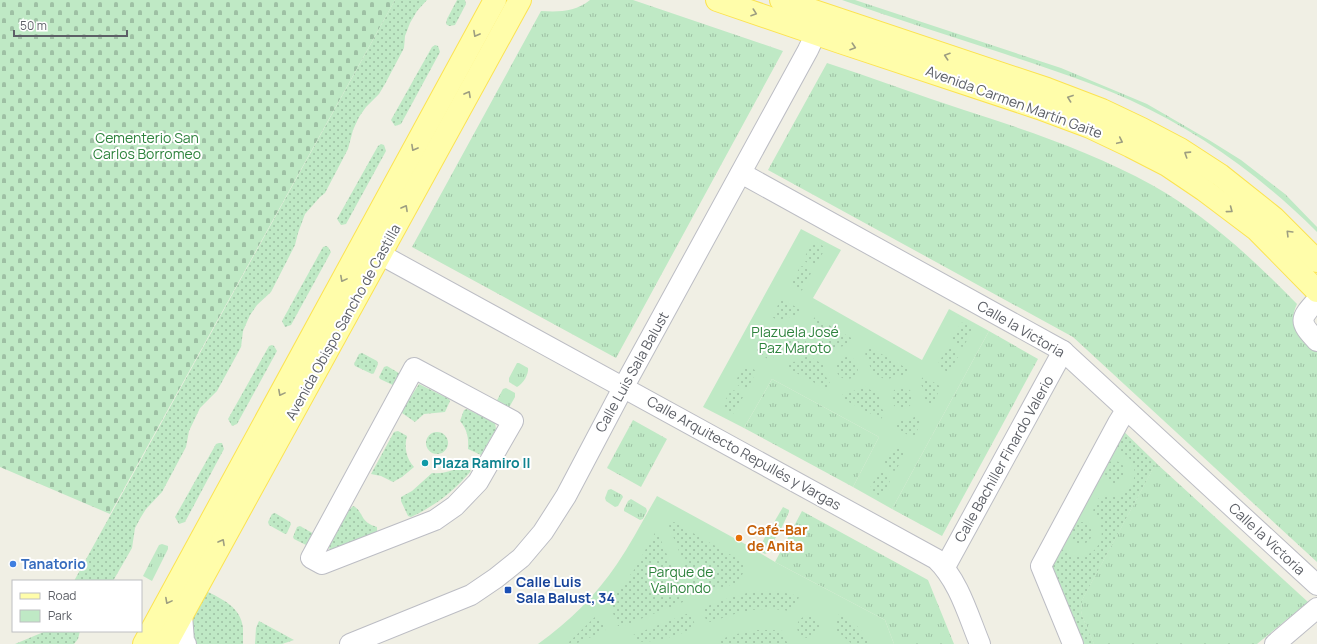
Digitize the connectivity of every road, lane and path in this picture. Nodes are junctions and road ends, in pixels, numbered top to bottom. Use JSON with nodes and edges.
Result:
{"nodes":[{"id":1,"x":495,"y":0,"type":"edge"},
{"id":2,"x":520,"y":0,"type":"edge"},
{"id":3,"x":717,"y":0,"type":"edge"},
{"id":4,"x":781,"y":0,"type":"edge"},
{"id":5,"x":812,"y":10,"type":"junction"},
{"id":6,"x":816,"y":34,"type":"junction"},
{"id":7,"x":741,"y":173,"type":"junction"},
{"id":8,"x":370,"y":249,"type":"junction"},
{"id":9,"x":1317,"y":261,"type":"edge"},
{"id":10,"x":1317,"y":291,"type":"edge"},
{"id":11,"x":1317,"y":300,"type":"edge"},
{"id":12,"x":1317,"y":341,"type":"edge"},
{"id":13,"x":1063,"y":351,"type":"junction"},
{"id":14,"x":623,"y":388,"type":"junction"},
{"id":15,"x":1126,"y":410,"type":"junction"},
{"id":16,"x":510,"y":419,"type":"joint"},
{"id":17,"x":945,"y":567,"type":"junction"},
{"id":18,"x":1317,"y":585,"type":"edge"},
{"id":19,"x":1317,"y":608,"type":"edge"},
{"id":20,"x":182,"y":615,"type":"junction"},
{"id":21,"x":144,"y":644,"type":"edge"},
{"id":22,"x":166,"y":644,"type":"edge"},
{"id":23,"x":186,"y":644,"type":"edge"},
{"id":24,"x":350,"y":644,"type":"edge"},
{"id":25,"x":980,"y":644,"type":"edge"},
{"id":26,"x":1073,"y":644,"type":"edge"},
{"id":27,"x":1275,"y":644,"type":"edge"}],
"edges":[{"from":1,"to":8,"type":"main road","name":"Avenida Obispo Sancho de Castilla","one_way":true},
{"from":8,"to":2,"type":"main road","name":"Avenida Obispo Sancho de Castilla","one_way":true},
{"from":3,"to":6,"type":"main road","name":"Avenida Carmen Martín Gaite","one_way":true},
{"from":4,"to":5,"type":"main road","name":"Avenida Carmen Martín Gaite"},
{"from":5,"to":6,"type":"street"},
{"from":9,"to":5,"type":"main road","name":"Avenida Carmen Martín Gaite","one_way":true},
{"from":6,"to":7,"type":"street","name":"Calle Luis Sala Balust"},
{"from":6,"to":10,"type":"main road","name":"Avenida Carmen Martín Gaite","one_way":true},
{"from":7,"to":13,"type":"street","name":"Calle la Victoria"},
{"from":7,"to":14,"type":"street","name":"Calle Luis Sala Balust"},
{"from":8,"to":14,"type":"street","name":"Calle Arquitecto Repullés y Vargas"},
{"from":20,"to":8,"type":"main road","name":"Avenida Obispo Sancho de Castilla","one_way":true},
{"from":8,"to":21,"type":"main road","name":"Avenida Obispo Sancho de Castilla","one_way":true},
{"from":11,"to":12,"type":"street"},
{"from":13,"to":15,"type":"street","name":"Calle la Victoria"},
{"from":13,"to":17,"type":"street","name":"Calle Bachiller Finardo Valerio"},
{"from":14,"to":17,"type":"street","name":"Calle Arquitecto Repullés y Vargas"},
{"from":14,"to":24,"type":"street","name":"Calle Luis Sala Balust"},
{"from":15,"to":18,"type":"street","name":"Calle la Victoria"},
{"from":15,"to":26,"type":"street"},
{"from":16,"to":16,"type":"street"},
{"from":17,"to":25,"type":"street","name":"Calle Arquitecto Repullés y Vargas"},
{"from":19,"to":27,"type":"street"},
{"from":20,"to":22,"type":"main road","name":"Avenida Obispo Sancho de Castilla"},
{"from":20,"to":23,"type":"street"}]}
